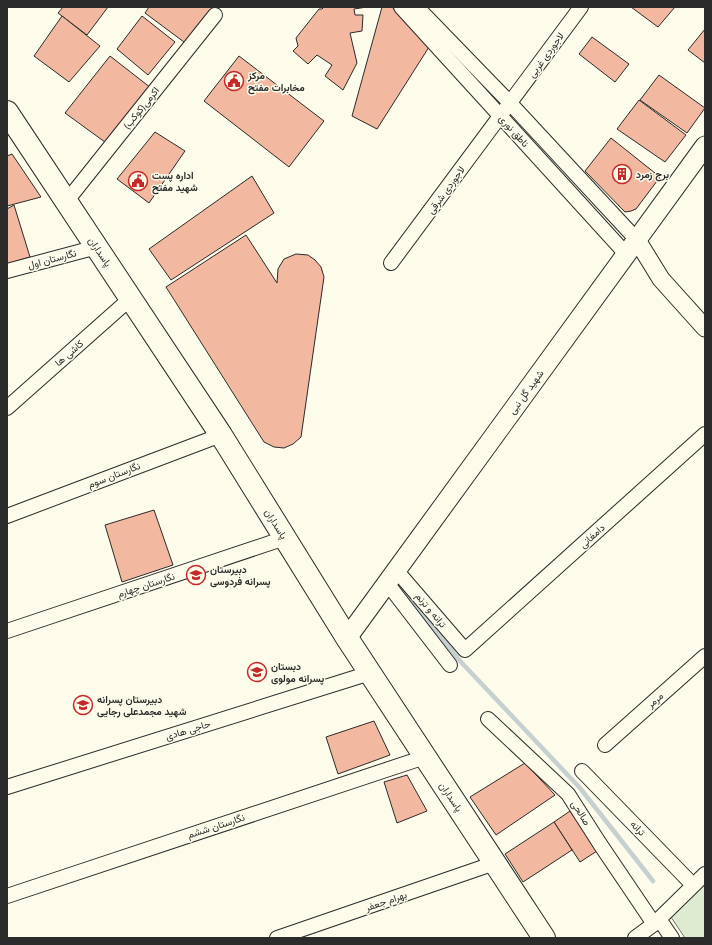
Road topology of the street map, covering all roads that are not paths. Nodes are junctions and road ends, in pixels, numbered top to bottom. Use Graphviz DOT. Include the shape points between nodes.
graph roads {
  1 [pos="401,7"];
  2 [pos="417,7"];
  3 [pos="581,7"];
  4 [pos="215,15"];
  5 [pos="510,103"];
  6 [pos="500,116"];
  7 [pos="11,124"];
  8 [pos="705,146"];
  9 [pos="66,202"];
  10 [pos="97,247"];
  11 [pos="632,247"];
  12 [pos="392,263"];
  13 [pos="7,271"];
  14 [pos="131,298"];
  15 [pos="705,328"];
  16 [pos="7,408"];
  17 [pos="705,434"];
  18 [pos="221,435"];
  19 [pos="7,516"];
  20 [pos="285,538"];
  21 [pos="392,576"];
  22 [pos="7,631"];
  23 [pos="347,638"];
  24 [pos="465,650"];
  25 [pos="705,656"];
  26 [pos="450,665"];
  27 [pos="370,673"];
  28 [pos="488,719"];
  29 [pos="605,745"];
  30 [pos="425,757"];
  31 [pos="582,771"];
  32 [pos="7,787"];
  33 [pos="496,863"];
  34 [pos="705,874"];
  35 [pos="693,885"];
  36 [pos="7,896"];
  37 [pos="657,921"];
  38 [pos="277,938"];
  39 [pos="544,938"];
  40 [pos="635,938"];
  41 [pos="672,938"];
  1 -- 6 [label="street, ناطق نوری"];
  2 -- 5 [label="street, ناطق نوری"];
  3 -- 5 [label="street, لاجوردی غربی"];
  4 -- 9 [label="street, اکرمی(کوکب)"];
  5 -- 6 [label="street, لاجوردی غربی"];
  5 -- 11 [label="street, ناطق نوری"];
  6 -- 11 [label="street, ناطق نوری"];
  6 -- 12 [label="street, لاجوردی شرقی"];
  7 -- 9 [label="main road, پاسداران"];
  8 -- 11 [label="main road, شهید گل نبی"];
  9 -- 10 [label="main road, پاسداران"];
  10 -- 13 [label="street, نگارستان اول"];
  10 -- 14 [label="main road, پاسداران"];
  11 -- 15 [label="street"];
  11 -- 21 [label="main road, شهید گل نبی"];
  14 -- 16 [label="street, کاشی ها"];
  14 -- 18 [label="main road, پاسداران"];
  17 -- 24 [label="street, دامغانی"];
  18 -- 19 [label="street, نگارستان سوم"];
  18 -- 20 [label="main road, پاسداران"];
  20 -- 22 [label="street, نگارستان چهارم"];
  20 -- 23 [label="main road, پاسداران"];
  21 -- 23 [label="main road, شهید گل نبی"];
  21 -- 24 [label="street, ترانه و ترنم"];
  21 -- 26 [label="street"];
  23 -- 27 [label="main road, پاسداران"];
  25 -- 29 [label="street, مرمر"];
  27 -- 30 [label="main road, پاسداران"];
  27 -- 32 [label="street, حاجی هادی"];
  28 -- 37 [label="street, صالحی" via="568,794 604,850"];
  30 -- 33 [label="main road, پاسداران"];
  30 -- 36 [label="street, نگارستان ششم"];
  31 -- 35 [label="street, ترانه"];
  33 -- 38 [label="street, بهرام جعفر"];
  33 -- 39 [label="main road, پاسداران"];
  34 -- 35 [label="street"];
  35 -- 37 [label="street"];
  37 -- 40 [label="street"];
  37 -- 41 [label="street, صالحی"];
}
